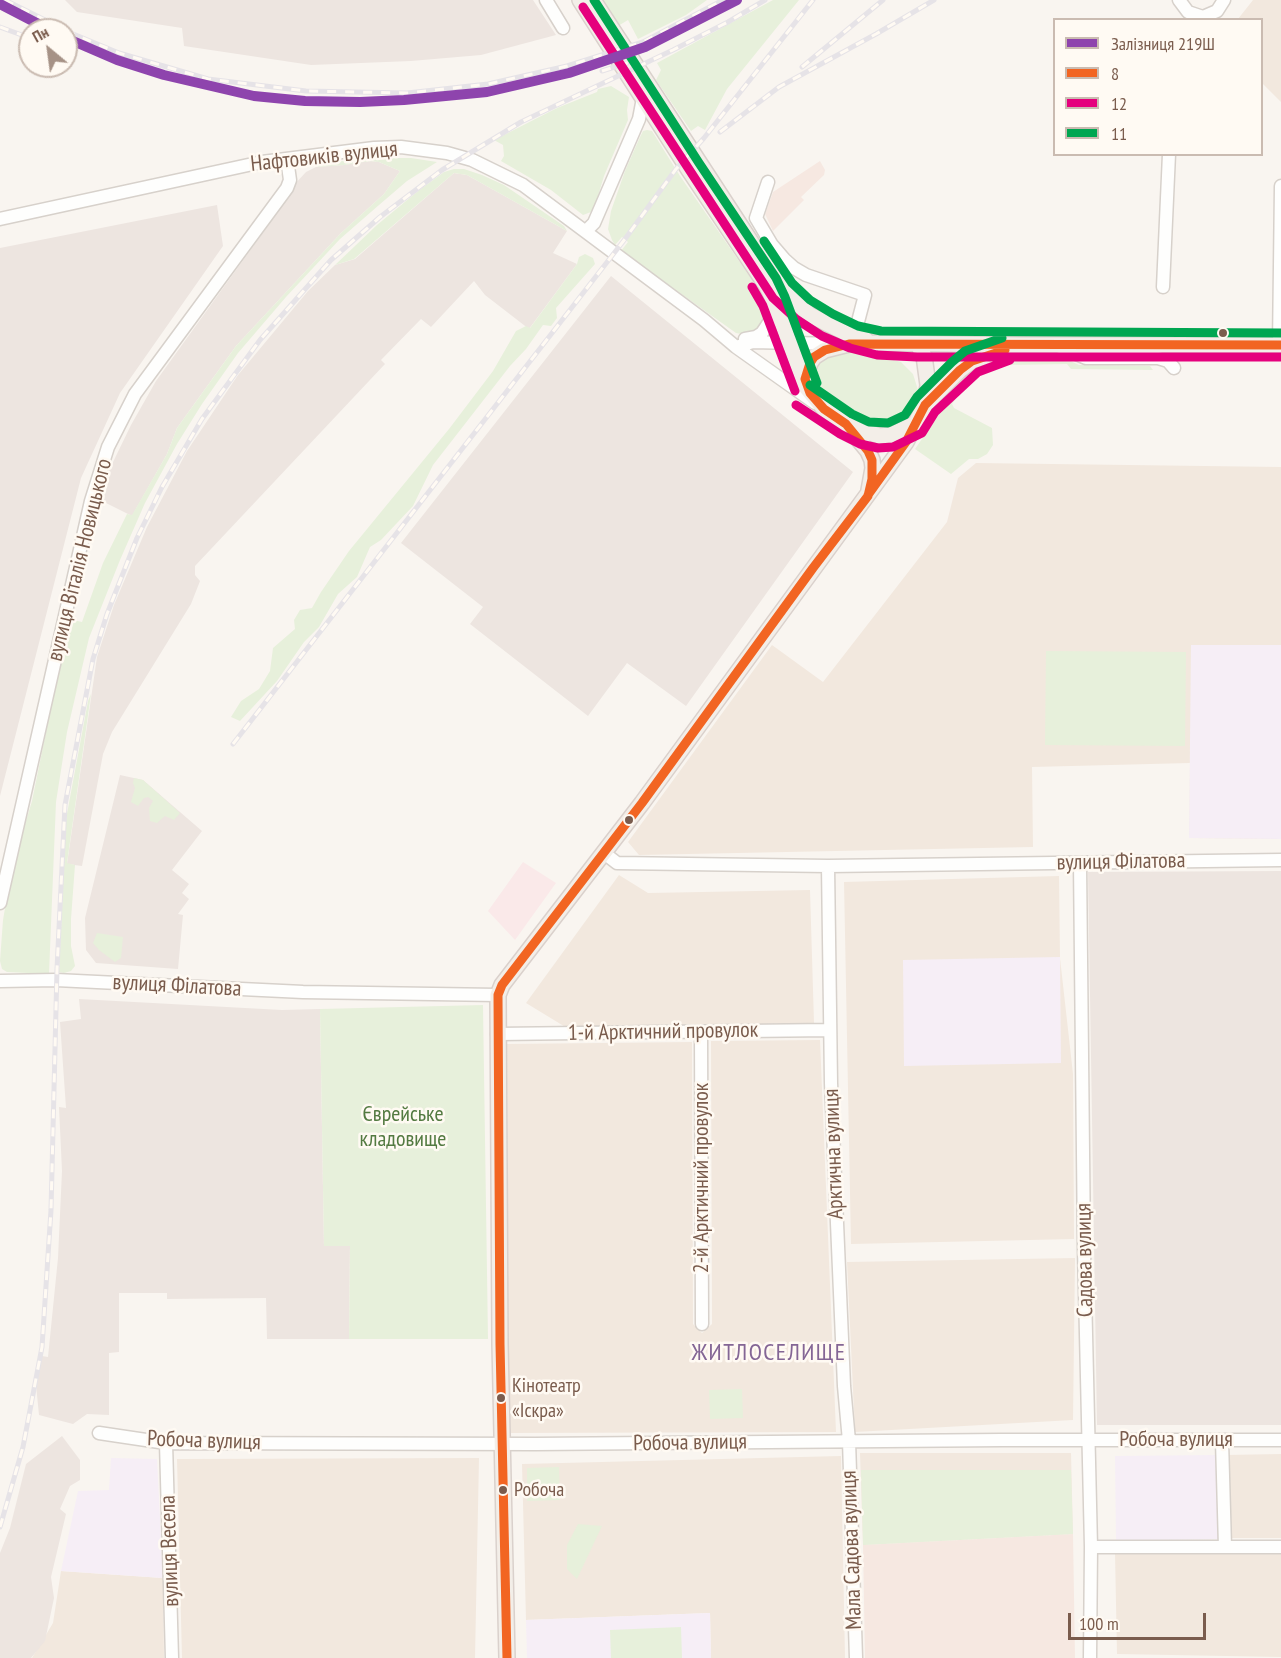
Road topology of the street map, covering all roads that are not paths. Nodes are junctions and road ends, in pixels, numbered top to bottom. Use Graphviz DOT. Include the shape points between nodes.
graph roads {
  1 [pos="546,0"];
  2 [pos="580,0"];
  3 [pos="593,0"];
  4 [pos="1179,0"];
  5 [pos="1224,0"];
  6 [pos="1186,16"];
  7 [pos="563,28"];
  8 [pos="643,98"];
  9 [pos="1169,156"];
  10 [pos="287,159"];
  11 [pos="768,182"];
  12 [pos="1281,186"];
  13 [pos="0,219"];
  14 [pos="586,231"];
  15 [pos="1162,287"];
  16 [pos="774,301"];
  17 [pos="851,340"];
  18 [pos="743,343"];
  19 [pos="789,344"];
  20 [pos="918,345"];
  21 [pos="1021,345"];
  22 [pos="1057,345"];
  23 [pos="1280,345"];
  24 [pos="1174,368"];
  25 [pos="806,387"];
  26 [pos="925,405"];
  27 [pos="824,409"];
  28 [pos="846,424"];
  29 [pos="914,424"];
  30 [pos="868,496"];
  31 [pos="604,853"];
  32 [pos="1281,860"];
  33 [pos="1080,863"];
  34 [pos="828,866"];
  35 [pos="0,903"];
  36 [pos="0,981"];
  37 [pos="498,995"];
  38 [pos="830,1030"];
  39 [pos="701,1032"];
  40 [pos="497,1034"];
  41 [pos="702,1324"];
  42 [pos="99,1433"];
  43 [pos="1089,1439"];
  44 [pos="1281,1440"];
  45 [pos="849,1441"];
  46 [pos="1222,1441"];
  47 [pos="166,1443"];
  48 [pos="502,1444"];
  49 [pos="1091,1547"];
  50 [pos="1225,1547"];
  51 [pos="1281,1547"];
  52 [pos="172,1658"];
  53 [pos="507,1658"];
  54 [pos="856,1658"];
  55 [pos="1090,1658"];
  1 -- 7 [label="street"];
  2 -- 8 [label="main road"];
  3 -- 17 [label="main road" via="783,291 810,315"];
  4 -- 6 [label="street"];
  5 -- 6 [label="street" via="1210,15"];
  8 -- 14 [label="street" via="639,119 594,223"];
  8 -- 16 [label="main road"];
  9 -- 15 [label="street"];
  10 -- 13 [label="street, Нафтовиків вулиця"];
  10 -- 14 [label="street, Нафтовиків вулиця" via="374,148 447,153 472,160 523,185"];
  10 -- 35 [label="street, вулиця Віталія Новицького" via="287,188 135,394 108,447 89,510"];
  11 -- 17 [label="street" via="756,218 784,259 806,275 865,295"];
  12 -- 23 [label="street"];
  14 -- 18 [label="street, Нафтовиків вулиця" via="704,320"];
  16 -- 18 [label="street" via="770,321 762,333"];
  16 -- 19 [label="main road"];
  17 -- 19 [label="street"];
  17 -- 20 [label="main road"];
  17 -- 25 [label="main road" via="814,357 807,371"];
  18 -- 19 [label="street"];
  18 -- 27 [label="street, Нафтовиків вулиця"];
  19 -- 25 [label="main road"];
  20 -- 21 [label="main road"];
  20 -- 26 [label="main road" via="927,371"];
  21 -- 22 [label="main road"];
  21 -- 26 [label="main road" via="972,361"];
  22 -- 23 [label="main road"];
  22 -- 24 [label="street" via="1086,358 1158,358"];
  25 -- 27 [label="main road"];
  26 -- 29 [label="main road"];
  27 -- 28 [label="main road"];
  28 -- 29 [label="main road" via="879,436"];
  28 -- 30 [label="main road" via="872,459"];
  29 -- 30 [label="main road"];
  30 -- 31 [label="main road"];
  31 -- 34 [label="street, вулиця Філатова" via="617,863"];
  31 -- 37 [label="main road"];
  32 -- 33 [label="street, вулиця Філатова"];
  33 -- 34 [label="street, вулиця Філатова"];
  33 -- 43 [label="street, Садова вулиця"];
  34 -- 38 [label="street, Арктична вулиця"];
  36 -- 37 [label="street, вулиця Філатова"];
  37 -- 40 [label="main road"];
  38 -- 39 [label="street, 1-й Арктичний провулок"];
  38 -- 45 [label="street, Арктична вулиця"];
  39 -- 40 [label="street, 1-й Арктичний провулок"];
  39 -- 41 [label="street, 2-й Арктичний провулок"];
  40 -- 48 [label="main road"];
  42 -- 47 [label="street, Робоча вулиця"];
  43 -- 45 [label="street, Робоча вулиця"];
  43 -- 46 [label="street, Робоча вулиця"];
  43 -- 49 [label="street, Садова вулиця"];
  44 -- 46 [label="street, Робоча вулиця"];
  45 -- 48 [label="street, Робоча вулиця"];
  45 -- 54 [label="street, Мала Садова вулиця"];
  46 -- 50 [label="street"];
  47 -- 48 [label="street, Робоча вулиця"];
  47 -- 52 [label="street, вулиця Весела"];
  48 -- 53 [label="main road"];
  49 -- 50 [label="street"];
  49 -- 55 [label="street, Садова вулиця"];
  50 -- 51 [label="street"];
}
